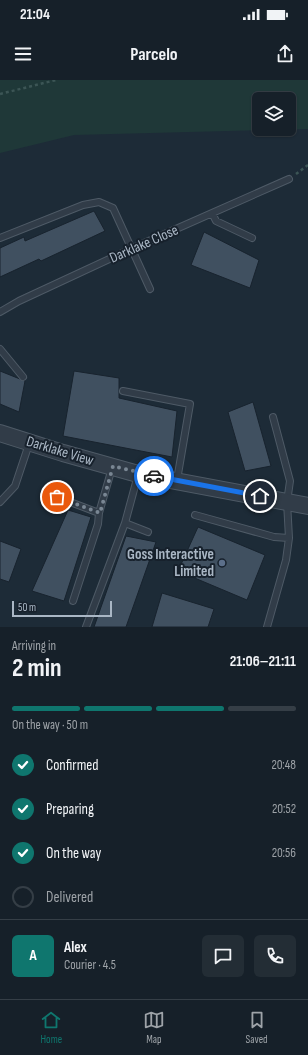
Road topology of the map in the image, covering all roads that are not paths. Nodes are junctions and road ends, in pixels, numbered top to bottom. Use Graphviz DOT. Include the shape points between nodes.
graph roads {
  1 [pos="289,179"];
  2 [pos="212,213"];
  3 [pos="0,238"];
  4 [pos="252,238"];
  5 [pos="133,248"];
  6 [pos="150,289"];
  7 [pos="0,312"];
  8 [pos="0,349"];
  9 [pos="23,377"];
  10 [pos="123,391"];
  11 [pos="273,417"];
  12 [pos="0,433"];
  13 [pos="30,442"];
  14 [pos="113,466"];
  15 [pos="138,474"];
  16 [pos="178,480"];
  17 [pos="57,497"];
  18 [pos="0,502"];
  19 [pos="288,502"];
  20 [pos="308,506"];
  21 [pos="100,513"];
  22 [pos="195,515"];
  23 [pos="125,524"];
  24 [pos="148,532"];
  25 [pos="289,538"];
  26 [pos="73,601"];
  27 [pos="86,627"];
  28 [pos="267,627"];
  1 -- 2 [label="lane, Darklake Close"];
  2 -- 4 [label="lane" via="216,221"];
  2 -- 5 [label="lane, Darklake Close"];
  3 -- 5 [label="lane" via="83,205 99,202 113,208"];
  5 -- 6 [label="lane"];
  5 -- 7 [label="lane, Darklake Close"];
  8 -- 9 [label="lane"];
  10 -- 16 [label="lane" via="190,404"];
  11 -- 19 [label="lane" via="290,481"];
  12 -- 13 [label="street, Darklake View"];
  13 -- 14 [label="street, Darklake View"];
  13 -- 18 [label="lane" via="15,486"];
  14 -- 15 [label="street, Darklake View"];
  14 -- 21 [label="lane"];
  15 -- 16 [label="street, Darklake View"];
  15 -- 23 [label="lane"];
  16 -- 19 [label="street, Darklake View"];
  17 -- 21 [label="lane"];
  19 -- 20 [label="street, Darklake View"];
  19 -- 25 [label="lane"];
  21 -- 26 [label="lane"];
  22 -- 25 [label="lane" via="274,537"];
  23 -- 24 [label="lane"];
  23 -- 27 [label="lane"];
  25 -- 28 [label="lane" via="286,560"];
}
